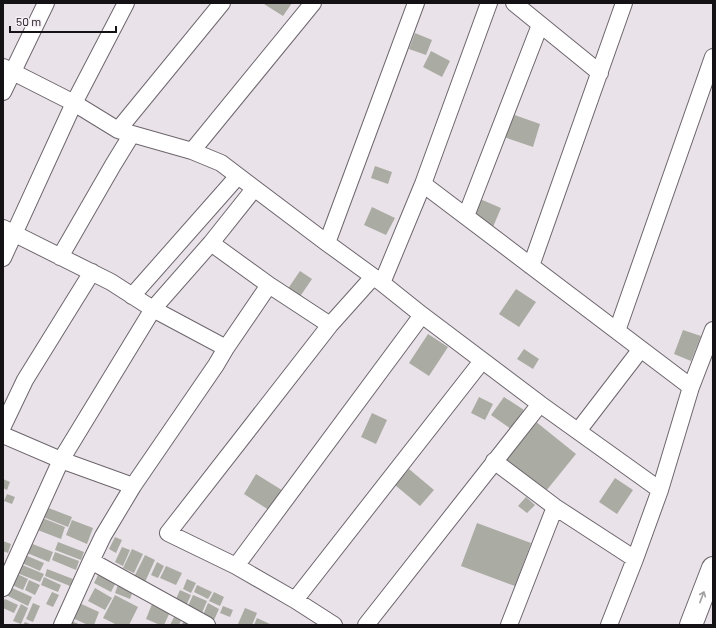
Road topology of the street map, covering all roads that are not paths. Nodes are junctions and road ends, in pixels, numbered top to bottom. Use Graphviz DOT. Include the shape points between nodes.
graph roads {
  1 [pos="46,3"];
  2 [pos="126,3"];
  3 [pos="222,3"];
  4 [pos="313,3"];
  5 [pos="416,3"];
  6 [pos="489,3"];
  7 [pos="514,3"];
  8 [pos="624,3"];
  9 [pos="540,25"];
  10 [pos="713,57"];
  11 [pos="8,69"];
  12 [pos="600,73"];
  13 [pos="3,92"];
  14 [pos="74,103"];
  15 [pos="125,132"];
  16 [pos="192,151"];
  17 [pos="238,176"];
  18 [pos="422,184"];
  19 [pos="254,189"];
  20 [pos="466,216"];
  21 [pos="9,231"];
  22 [pos="211,243"];
  23 [pos="327,243"];
  24 [pos="60,257"];
  25 [pos="3,258"];
  26 [pos="531,266"];
  27 [pos="92,272"];
  28 [pos="378,280"];
  29 [pos="269,285"];
  30 [pos="132,296"];
  31 [pos="153,310"];
  32 [pos="422,315"];
  33 [pos="330,325"];
  34 [pos="713,330"];
  35 [pos="617,331"];
  36 [pos="226,348"];
  37 [pos="641,349"];
  38 [pos="482,360"];
  39 [pos="691,387"];
  40 [pos="540,404"];
  41 [pos="3,426"];
  42 [pos="578,431"];
  43 [pos="3,435"];
  44 [pos="61,460"];
  45 [pos="494,461"];
  46 [pos="133,486"];
  47 [pos="660,490"];
  48 [pos="555,507"];
  49 [pos="635,559"];
  50 [pos="91,561"];
  51 [pos="236,566"];
  52 [pos="713,568"];
  53 [pos="3,588"];
  54 [pos="295,600"];
  55 [pos="62,625"];
  56 [pos="207,625"];
  57 [pos="334,625"];
  58 [pos="366,625"];
  59 [pos="509,625"];
  60 [pos="609,625"];
  61 [pos="692,625"];
  1 -- 11 [label="street"];
  2 -- 14 [label="street"];
  3 -- 15 [label="street"];
  4 -- 16 [label="street"];
  5 -- 23 [label="street"];
  6 -- 18 [label="street"];
  7 -- 9 [label="street"];
  8 -- 12 [label="street"];
  9 -- 12 [label="street"];
  9 -- 20 [label="street"];
  10 -- 35 [label="street"];
  11 -- 13 [label="street"];
  11 -- 14 [label="street"];
  12 -- 26 [label="street"];
  14 -- 15 [label="street"];
  14 -- 21 [label="street"];
  15 -- 16 [label="street"];
  15 -- 24 [label="street" via="113,165"];
  16 -- 17 [label="street" via="221,163"];
  17 -- 19 [label="street"];
  17 -- 30 [label="street"];
  18 -- 20 [label="street"];
  18 -- 28 [label="street"];
  19 -- 22 [label="street"];
  19 -- 23 [label="street"];
  20 -- 26 [label="street"];
  21 -- 24 [label="street"];
  21 -- 25 [label="street"];
  22 -- 29 [label="street"];
  22 -- 31 [label="street"];
  23 -- 28 [label="street"];
  24 -- 27 [label="street"];
  26 -- 35 [label="street"];
  27 -- 30 [label="street"];
  27 -- 41 [label="street" via="26,380"];
  28 -- 32 [label="street"];
  28 -- 33 [label="street"];
  29 -- 33 [label="street"];
  29 -- 36 [label="street"];
  30 -- 31 [label="street"];
  31 -- 36 [label="street"];
  31 -- 44 [label="street"];
  32 -- 38 [label="street"];
  32 -- 51 [label="street"];
  33 -- 51 [label="street" via="168,533"];
  34 -- 39 [label="street"];
  35 -- 37 [label="street"];
  36 -- 46 [label="street"];
  37 -- 39 [label="street"];
  37 -- 42 [label="street"];
  38 -- 40 [label="street"];
  38 -- 54 [label="street"];
  39 -- 47 [label="street"];
  40 -- 42 [label="street"];
  40 -- 45 [label="street"];
  42 -- 47 [label="street"];
  43 -- 44 [label="street"];
  44 -- 46 [label="street"];
  44 -- 53 [label="street"];
  45 -- 48 [label="street"];
  45 -- 58 [label="street"];
  46 -- 50 [label="street"];
  47 -- 49 [label="street"];
  48 -- 49 [label="street"];
  48 -- 59 [label="street"];
  49 -- 60 [label="street"];
  50 -- 55 [label="street"];
  50 -- 56 [label="street"];
  51 -- 54 [label="street"];
  61 -- 52 [label="highway, one-way"];
  54 -- 57 [label="street"];
}
